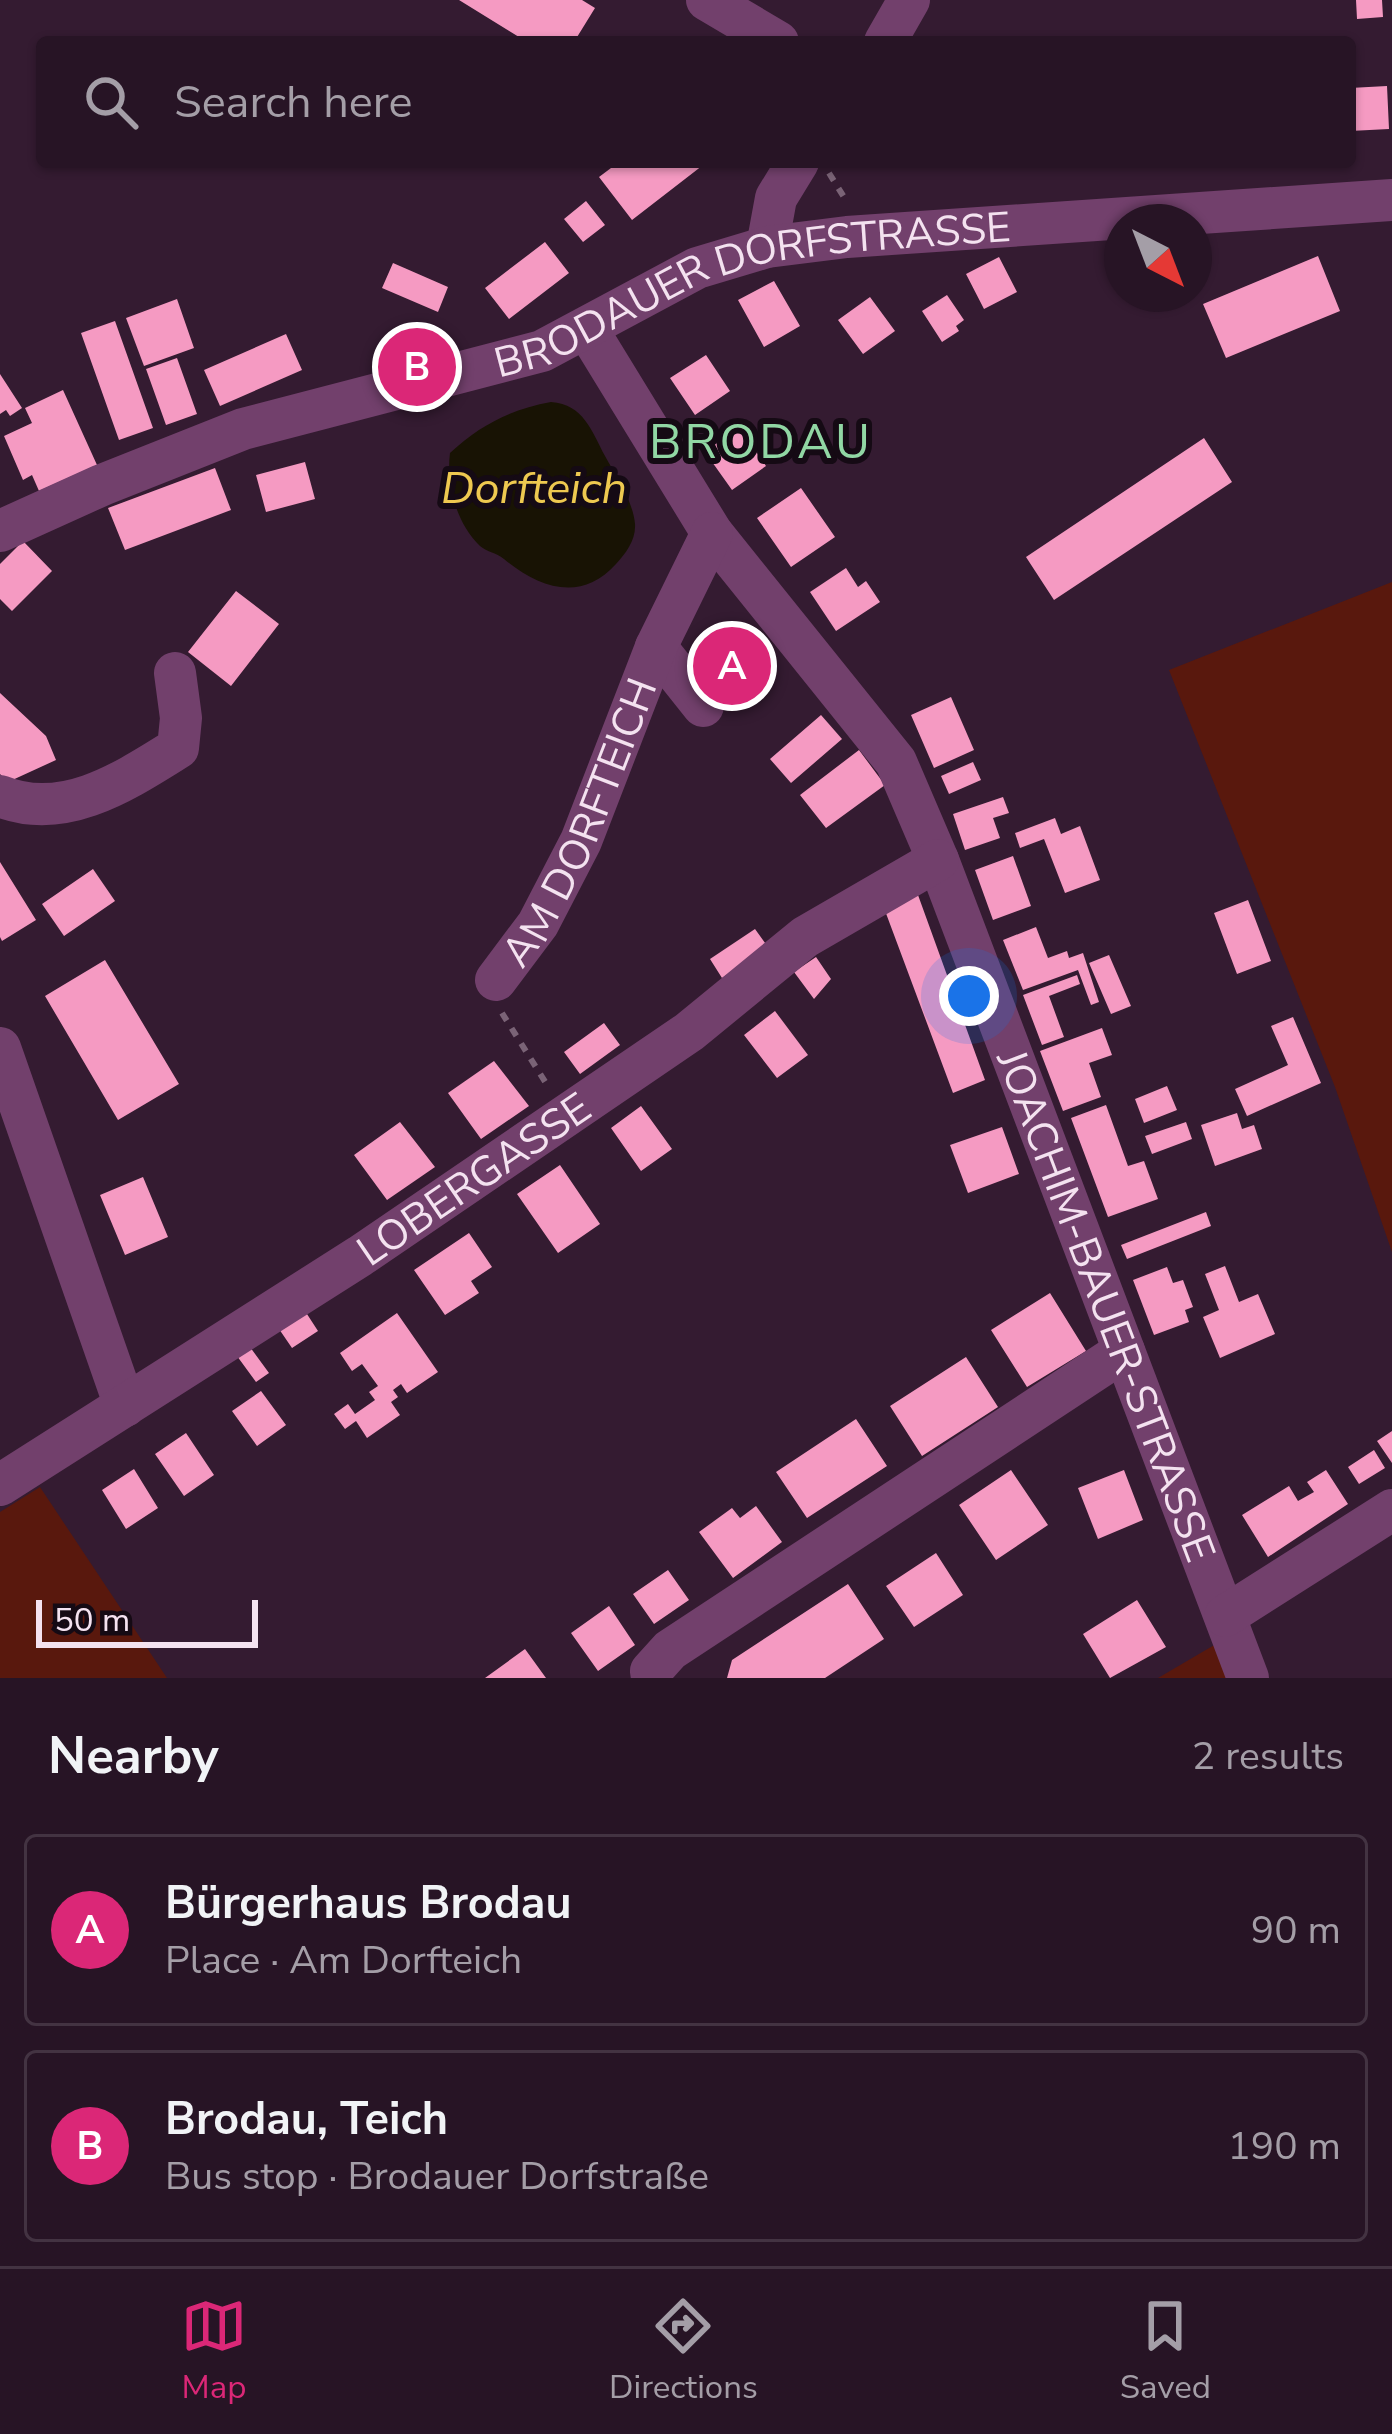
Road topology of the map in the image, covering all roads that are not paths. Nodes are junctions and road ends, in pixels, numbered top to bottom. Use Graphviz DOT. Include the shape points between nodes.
graph roads {
  1 [pos="706,0"];
  2 [pos="909,0"];
  3 [pos="768,36"];
  4 [pos="888,36"];
  5 [pos="794,168"];
  6 [pos="1392,200"];
  7 [pos="767,247"];
  8 [pos="587,329"];
  9 [pos="0,531"];
  10 [pos="712,533"];
  11 [pos="656,647"];
  12 [pos="175,673"];
  13 [pos="703,706"];
  14 [pos="0,796"];
  15 [pos="938,860"];
  16 [pos="496,980"];
  17 [pos="0,1048"];
  18 [pos="1124,1351"];
  19 [pos="125,1406"];
  20 [pos="0,1485"];
  21 [pos="1392,1510"];
  22 [pos="1225,1616"];
  23 [pos="646,1676"];
  24 [pos="1248,1678"];
  1 -- 3 [label="street"];
  2 -- 4 [label="street"];
  5 -- 7 [label="street" via="776,198"];
  6 -- 7 [label="street, BRODAUER DORFSTRASSE"];
  7 -- 8 [label="street, BRODAUER DORFSTRASSE" via="697,268"];
  8 -- 9 [label="street, BRODAUER DORFSTRASSE" via="542,351 243,430"];
  8 -- 10 [label="street, JOACHIM-BAUER-STRASSE"];
  10 -- 11 [label="street, AM DORFTEICH"];
  10 -- 15 [label="street, JOACHIM-BAUER-STRASSE" via="896,762"];
  11 -- 13 [label="street, AM DORFTEICH"];
  11 -- 16 [label="street, AM DORFTEICH" via="580,842 538,924"];
  12 -- 14 [label="street" via="178,748 86,798 48,805"];
  15 -- 18 [label="street, JOACHIM-BAUER-STRASSE"];
  15 -- 19 [label="street, LOBERGASSE" via="805,937 689,1032"];
  17 -- 19 [label="street"];
  18 -- 22 [label="street, JOACHIM-BAUER-STRASSE"];
  18 -- 23 [label="street" via="670,1650"];
  19 -- 20 [label="street, LOBERGASSE"];
  21 -- 22 [label="street"];
  22 -- 24 [label="street, JOACHIM-BAUER-STRASSE"];
}
